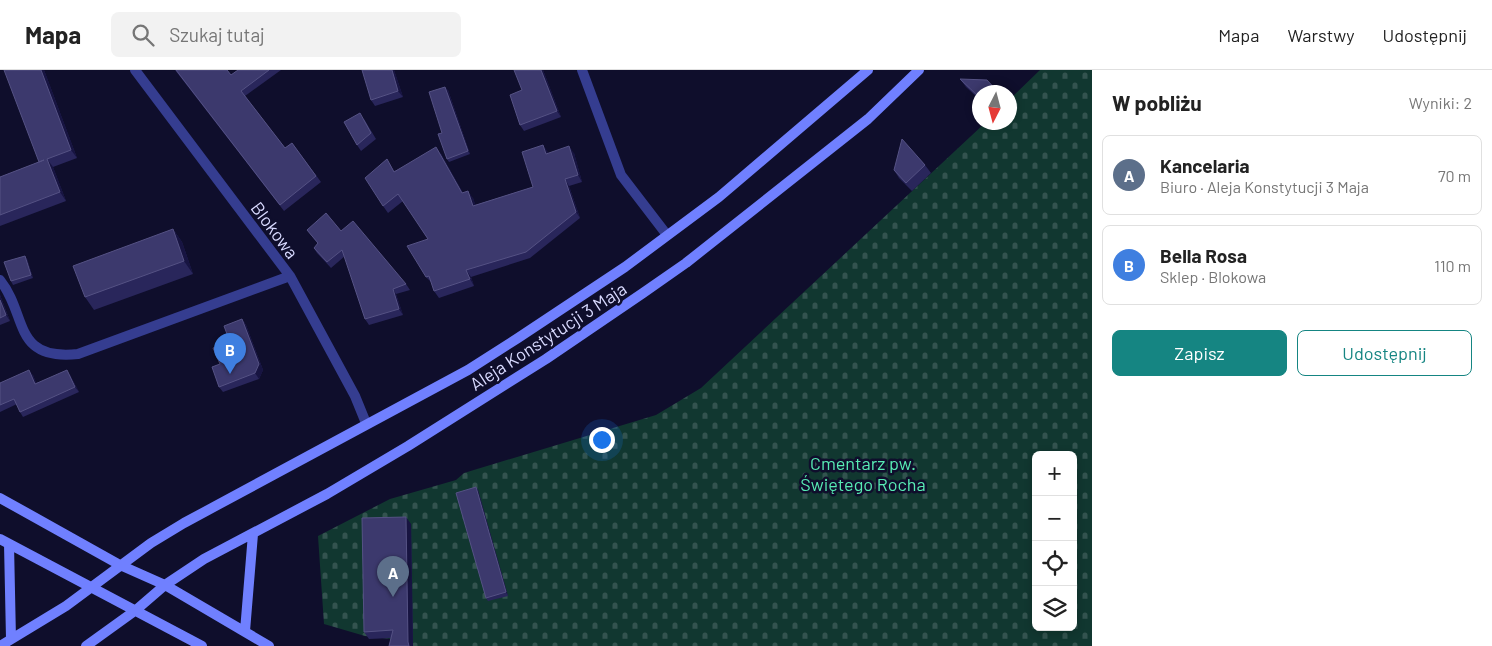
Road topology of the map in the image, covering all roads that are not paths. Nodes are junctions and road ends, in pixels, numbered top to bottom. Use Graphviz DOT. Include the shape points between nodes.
graph roads {
  1 [pos="135,70"];
  2 [pos="582,70"];
  3 [pos="868,70"];
  4 [pos="919,70"];
  5 [pos="667,235"];
  6 [pos="290,276"];
  7 [pos="0,280"];
  8 [pos="366,423"];
  9 [pos="1,502"];
  10 [pos="253,534"];
  11 [pos="4,542"];
  12 [pos="120,565"];
  13 [pos="165,584"];
  14 [pos="89,588"];
  15 [pos="136,610"];
  16 [pos="246,631"];
  17 [pos="11,639"];
  18 [pos="0,646"];
  19 [pos="86,646"];
  20 [pos="202,646"];
  21 [pos="269,646"];
  1 -- 6 [label="street, Blokowa"];
  2 -- 5 [label="street" via="621,175"];
  3 -- 5 [label="main road, Aleja Konstytucji 3 Maja" via="719,197"];
  4 -- 10 [label="main road, Aleja Konstytucji 3 Maja" via="868,119 686,263 643,293 408,446"];
  5 -- 8 [label="main road, Aleja Konstytucji 3 Maja" via="625,267 468,370"];
  6 -- 7 [label="street" via="67,355 53,354 28,340"];
  6 -- 8 [label="street, Blokowa" via="355,396"];
  8 -- 12 [label="main road, Aleja Konstytucji 3 Maja" via="184,523"];
  9 -- 12 [label="main road"];
  10 -- 13 [label="main road, Aleja Konstytucji 3 Maja"];
  10 -- 16 [label="main road"];
  11 -- 14 [label="main road"];
  11 -- 17 [label="main road"];
  12 -- 13 [label="main road"];
  12 -- 14 [label="main road, Aleja Konstytucji 3 Maja"];
  13 -- 15 [label="main road, Aleja Konstytucji 3 Maja"];
  13 -- 16 [label="main road"];
  14 -- 15 [label="main road"];
  14 -- 17 [label="main road, Aleja Konstytucji 3 Maja"];
  15 -- 19 [label="main road, Aleja Konstytucji 3 Maja"];
  15 -- 20 [label="main road"];
  16 -- 21 [label="main road"];
  17 -- 18 [label="main road, Aleja Konstytucji 3 Maja"];
}
